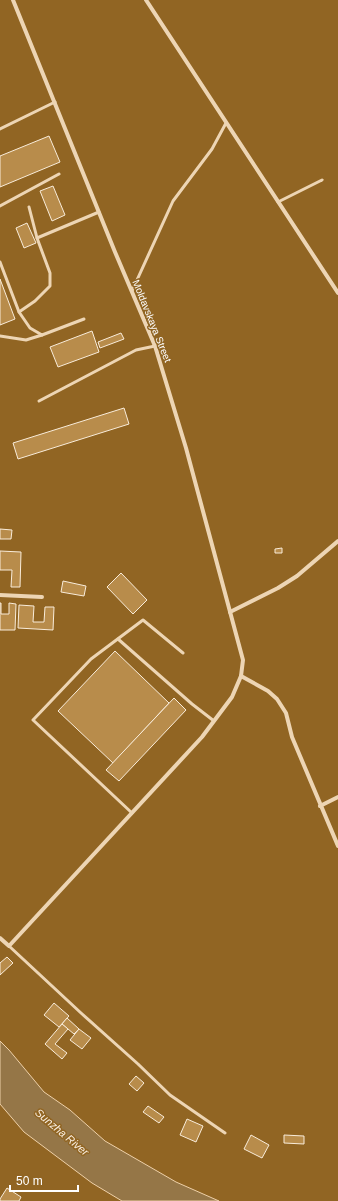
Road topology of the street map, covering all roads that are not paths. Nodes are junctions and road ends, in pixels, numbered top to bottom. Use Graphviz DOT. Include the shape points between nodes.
graph roads {
  1 [pos="13,0"];
  2 [pos="146,0"];
  3 [pos="54,102"];
  4 [pos="226,122"];
  5 [pos="0,129"];
  6 [pos="59,174"];
  7 [pos="322,180"];
  8 [pos="278,202"];
  9 [pos="0,206"];
  10 [pos="29,206"];
  11 [pos="99,212"];
  12 [pos="37,238"];
  13 [pos="0,262"];
  14 [pos="132,292"];
  15 [pos="338,293"];
  16 [pos="19,312"];
  17 [pos="84,319"];
  18 [pos="42,335"];
  19 [pos="0,336"];
  20 [pos="154,346"];
  21 [pos="39,401"];
  22 [pos="338,541"];
  23 [pos="0,595"];
  24 [pos="42,597"];
  25 [pos="230,612"];
  26 [pos="118,639"];
  27 [pos="183,653"];
  28 [pos="241,676"];
  29 [pos="214,721"];
  30 [pos="338,798"];
  31 [pos="320,806"];
  32 [pos="132,813"];
  33 [pos="338,846"];
  34 [pos="0,938"];
  35 [pos="9,946"];
  36 [pos="225,1133"];
  1 -- 3 [label="street, Moldavskaya Street"];
  2 -- 4 [label="street"];
  3 -- 5 [label="lane"];
  3 -- 11 [label="street, Moldavskaya Street"];
  4 -- 8 [label="street"];
  4 -- 14 [label="lane" via="212,149 173,201"];
  6 -- 9 [label="lane"];
  7 -- 8 [label="lane"];
  8 -- 15 [label="street"];
  10 -- 12 [label="lane"];
  11 -- 12 [label="lane"];
  11 -- 14 [label="street, Moldavskaya Street"];
  12 -- 16 [label="lane" via="50,273 50,286"];
  13 -- 16 [label="lane"];
  14 -- 20 [label="street, Moldavskaya Street"];
  16 -- 18 [label="lane" via="30,328"];
  17 -- 18 [label="lane"];
  18 -- 19 [label="lane" via="26,340"];
  20 -- 21 [label="lane" via="136,350"];
  20 -- 25 [label="street, Moldavskaya Street" via="186,448"];
  22 -- 25 [label="street" via="297,576"];
  23 -- 24 [label="street"];
  25 -- 28 [label="street, Moldavskaya Street" via="243,660"];
  26 -- 27 [label="lane" via="143,620"];
  26 -- 29 [label="lane"];
  26 -- 32 [label="lane" via="91,659 33,720"];
  28 -- 29 [label="street" via="232,697"];
  28 -- 31 [label="street" via="268,691 286,713 292,737"];
  29 -- 32 [label="street"];
  30 -- 31 [label="street"];
  31 -- 33 [label="street"];
  32 -- 35 [label="street"];
  34 -- 35 [label="street"];
  35 -- 36 [label="lane" via="170,1095"];
}
